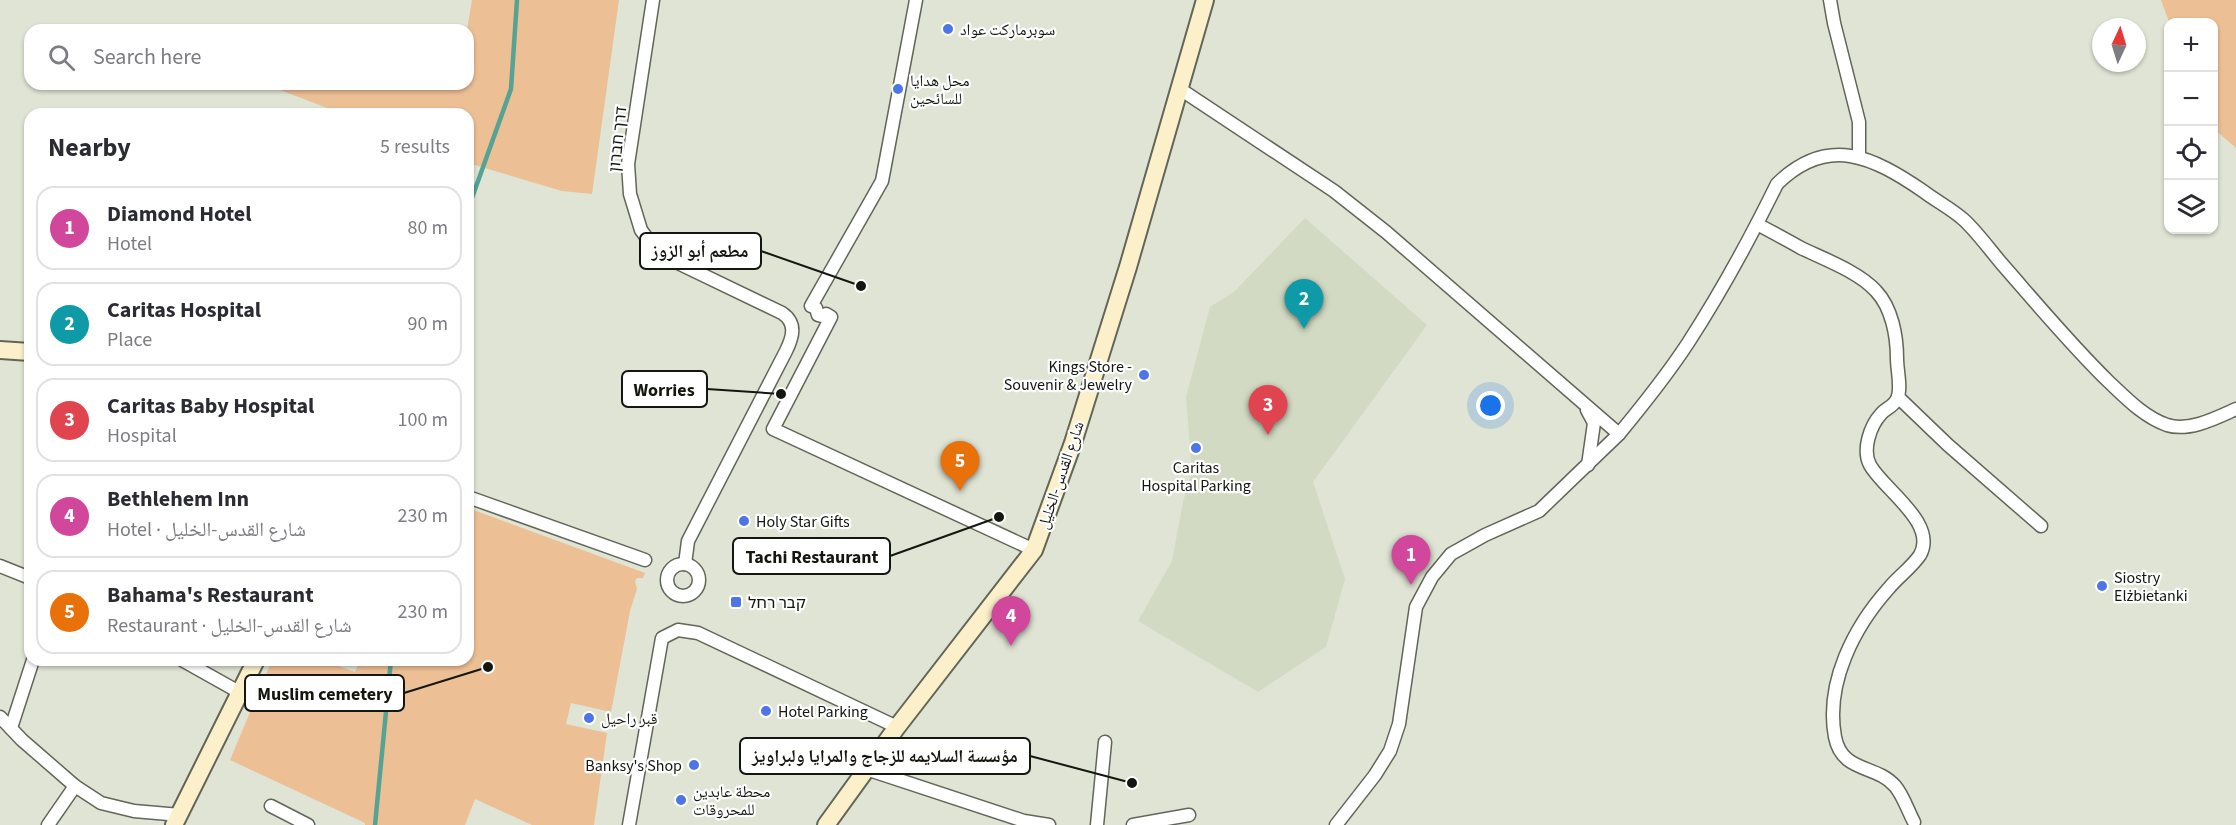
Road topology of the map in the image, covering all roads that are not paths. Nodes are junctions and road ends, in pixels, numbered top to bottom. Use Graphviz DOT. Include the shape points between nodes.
graph roads {
  1 [pos="653,0"];
  2 [pos="912,0"];
  3 [pos="1205,0"];
  4 [pos="1830,0"];
  5 [pos="1180,89"];
  6 [pos="1859,157"];
  7 [pos="1758,224"];
  8 [pos="24,353"];
  9 [pos="3,355"];
  10 [pos="1898,397"];
  11 [pos="1586,406"];
  12 [pos="2236,409"];
  13 [pos="1619,434"];
  14 [pos="1588,466"];
  15 [pos="474,499"];
  16 [pos="2041,526"];
  17 [pos="1034,550"];
  18 [pos="645,560"];
  19 [pos="685,564"];
  20 [pos="0,566"];
  21 [pos="24,576"];
  22 [pos="30,666"];
  23 [pos="193,666"];
  24 [pos="253,666"];
  25 [pos="239,692"];
  26 [pos="4,723"];
  27 [pos="897,727"];
  28 [pos="1106,742"];
  29 [pos="866,769"];
  30 [pos="75,786"];
  31 [pos="271,806"];
  32 [pos="1189,815"];
  33 [pos="177,820"];
  34 [pos="1914,822"];
  35 [pos="48,825"];
  36 [pos="308,825"];
  37 [pos="629,825"];
  38 [pos="826,825"];
  39 [pos="1049,825"];
  40 [pos="1097,825"];
  41 [pos="1133,825"];
  42 [pos="1336,825"];
  1 -- 19 [label="street, דרך חברון" via="628,164 630,194 641,230 649,242 676,262 782,313 793,329 786,351 688,541"];
  2 -- 17 [label="street" via="882,181 812,306 818,315 831,316 772,429"];
  3 -- 5 [label="main road, شارع القدس-الخليل"];
  4 -- 6 [label="street" via="1858,122"];
  5 -- 11 [label="street" via="1334,191"];
  5 -- 17 [label="main road, شارع القدس-الخليل" via="1073,443"];
  6 -- 7 [label="street" via="1837,154 1791,170 1777,184"];
  6 -- 12 [label="street" via="1907,181 1963,219 2085,358 2149,416 2184,427"];
  7 -- 10 [label="street" via="1845,269 1876,291 1889,311 1897,342"];
  7 -- 13 [label="street" via="1687,345"];
  8 -- 9 [label="main road"];
  10 -- 16 [label="street"];
  10 -- 34 [label="street" via="1873,425 1868,439 1869,464 1913,513 1924,541 1920,555 1887,590 1847,651 1833,703 1835,738 1845,758 1863,770 1885,777 1896,787"];
  11 -- 13 [label="street"];
  11 -- 14 [label="street" via="1594,423"];
  13 -- 14 [label="street"];
  14 -- 42 [label="street" via="1539,511 1451,554 1432,577 1416,607 1399,724 1390,750"];
  15 -- 18 [label="street"];
  17 -- 27 [label="main road, شارع القدس-الخليل"];
  20 -- 21 [label="street"];
  22 -- 26 [label="street"];
  23 -- 25 [label="street"];
  24 -- 25 [label="main road"];
  25 -- 33 [label="main road"];
  26 -- 30 [label="street"];
  27 -- 29 [label="main road, شارع القدس-الخليل"];
  27 -- 37 [label="street" via="698,633 678,630 662,638"];
  28 -- 40 [label="street"];
  29 -- 38 [label="main road, شارع القدس-الخليل"];
  29 -- 39 [label="street" via="1024,821"];
  30 -- 33 [label="street" via="101,803"];
  30 -- 35 [label="street"];
  31 -- 36 [label="street"];
  32 -- 41 [label="street"];
}
